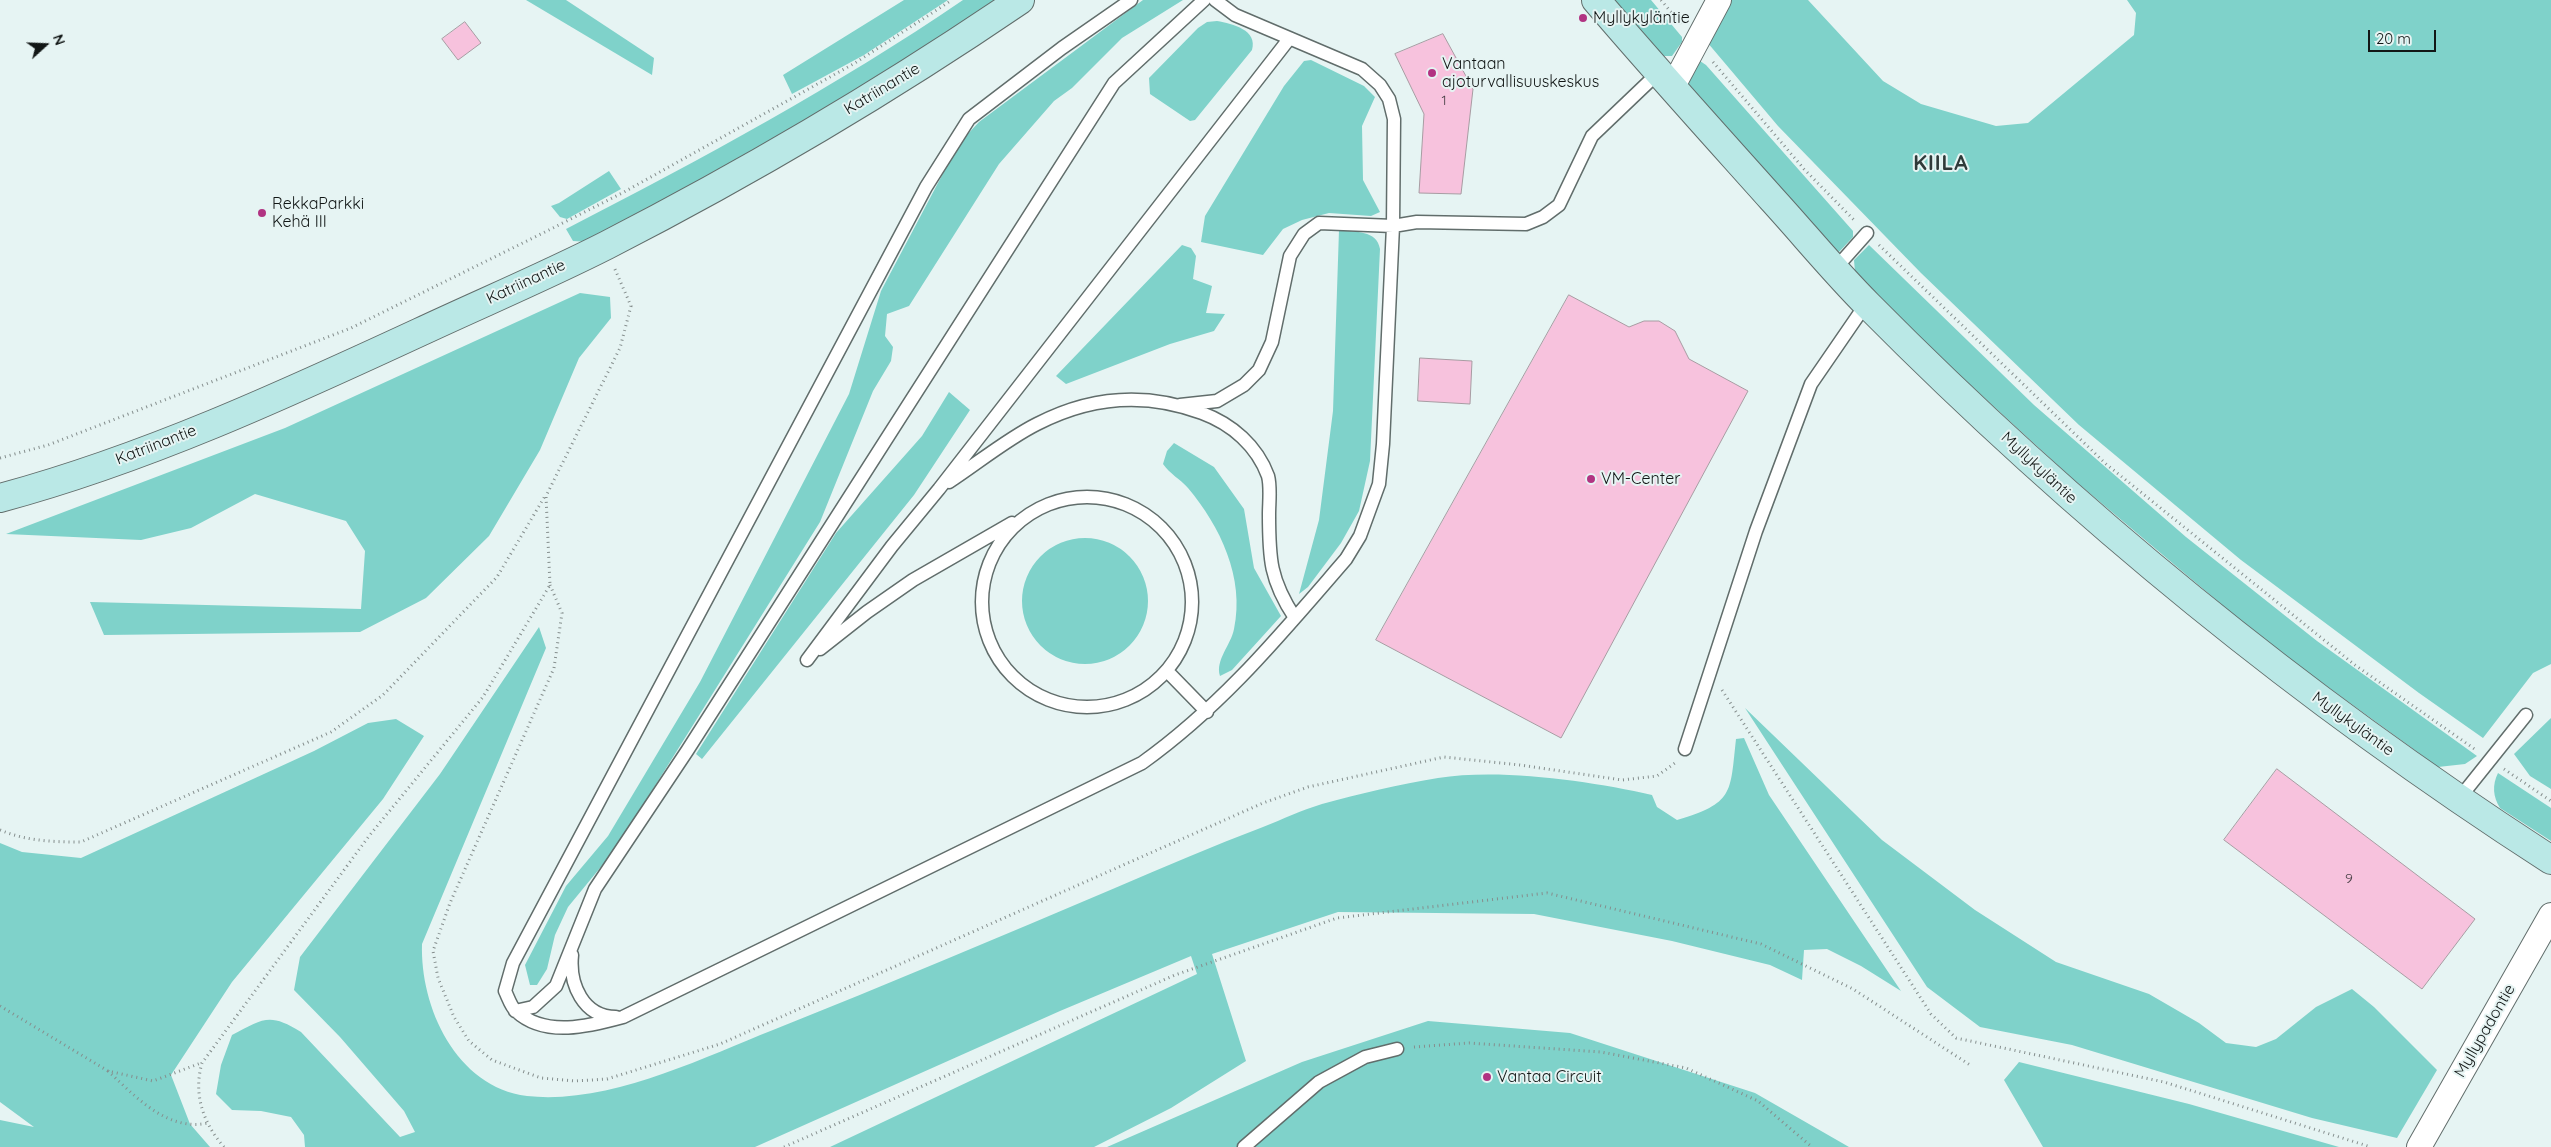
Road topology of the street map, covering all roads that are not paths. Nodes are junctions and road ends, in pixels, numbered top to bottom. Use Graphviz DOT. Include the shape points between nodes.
graph roads {
  1 [pos="1020,0"];
  2 [pos="1132,0"];
  3 [pos="1204,0"];
  4 [pos="1215,0"];
  5 [pos="1596,0"];
  6 [pos="1719,0"];
  7 [pos="1289,39"];
  8 [pos="1665,80"];
  9 [pos="1393,226"];
  10 [pos="1867,233"];
  11 [pos="1835,269"];
  12 [pos="1866,304"];
  13 [pos="1180,405"];
  14 [pos="939,489"];
  15 [pos="0,498"];
  16 [pos="1029,513"];
  17 [pos="1295,618"];
  18 [pos="1167,671"];
  19 [pos="1208,712"];
  20 [pos="2526,715"];
  21 [pos="1685,749"];
  22 [pos="2458,800"];
  23 [pos="2551,860"];
  24 [pos="2551,915"];
  25 [pos="574,943"];
  26 [pos="515,1010"];
  27 [pos="623,1018"];
  28 [pos="1397,1048"];
  29 [pos="1244,1147"];
  30 [pos="2419,1147"];
  1 -- 15 [label="main road, Katriinantie" via="888,86 702,196 603,247 246,409 138,453"];
  2 -- 26 [label="lane" via="1062,48 969,119 926,187 513,963 505,991"];
  3 -- 25 [label="lane" via="1114,83 687,751 595,889"];
  4 -- 7 [label="lane" via="1235,15"];
  5 -- 8 [label="main road, Myllykyläntie"];
  6 -- 8 [label="street" via="1696,43"];
  7 -- 9 [label="lane" via="1362,69 1380,85 1389,99 1394,120"];
  7 -- 14 [label="lane"];
  8 -- 9 [label="lane" via="1592,136 1559,205 1543,217 1526,224 1417,222"];
  8 -- 11 [label="main road, Myllykyläntie"];
  9 -- 13 [label="lane" via="1320,223 1304,234 1290,256 1272,342 1259,370 1244,385 1217,401"];
  9 -- 17 [label="lane" via="1383,444 1378,484 1360,536 1346,559"];
  10 -- 11 [label="lane"];
  11 -- 12 [label="main road, Myllykyläntie"];
  12 -- 21 [label="lane" via="1811,384 1756,531"];
  12 -- 22 [label="main road, Myllykyläntie" via="2073,501 2288,677"];
  13 -- 14 [label="lane" via="1122,398 1082,406 1037,424"];
  13 -- 17 [label="lane" via="1213,417 1241,434 1261,460 1268,479 1269,551 1274,580"];
  14 -- 16 [label="lane" via="807,660 867,612 914,580"];
  16 -- 18 [label="lane" via="1052,502 1076,496 1102,497 1126,503 1148,515 1167,532 1181,553 1190,577 1193,602 1190,627 1182,650"];
  16 -- 18 [label="lane" via="1008,532 992,555 984,581 981,609 987,636 999,661 1018,682 1041,697 1067,706 1095,708 1122,702 1147,690"];
  17 -- 19 [label="lane"];
  18 -- 19 [label="lane"];
  19 -- 27 [label="lane" via="1142,763"];
  20 -- 22 [label="lane"];
  22 -- 23 [label="main road, Myllykyläntie"];
  24 -- 30 [label="street, Myllypadontie"];
  25 -- 26 [label="lane" via="556,986 534,1008"];
  25 -- 27 [label="lane" via="571,971 581,1000 604,1017"];
  26 -- 27 [label="lane" via="533,1022 558,1028 588,1027"];
  28 -- 29 [label="lane" via="1365,1057 1319,1082"];
}
